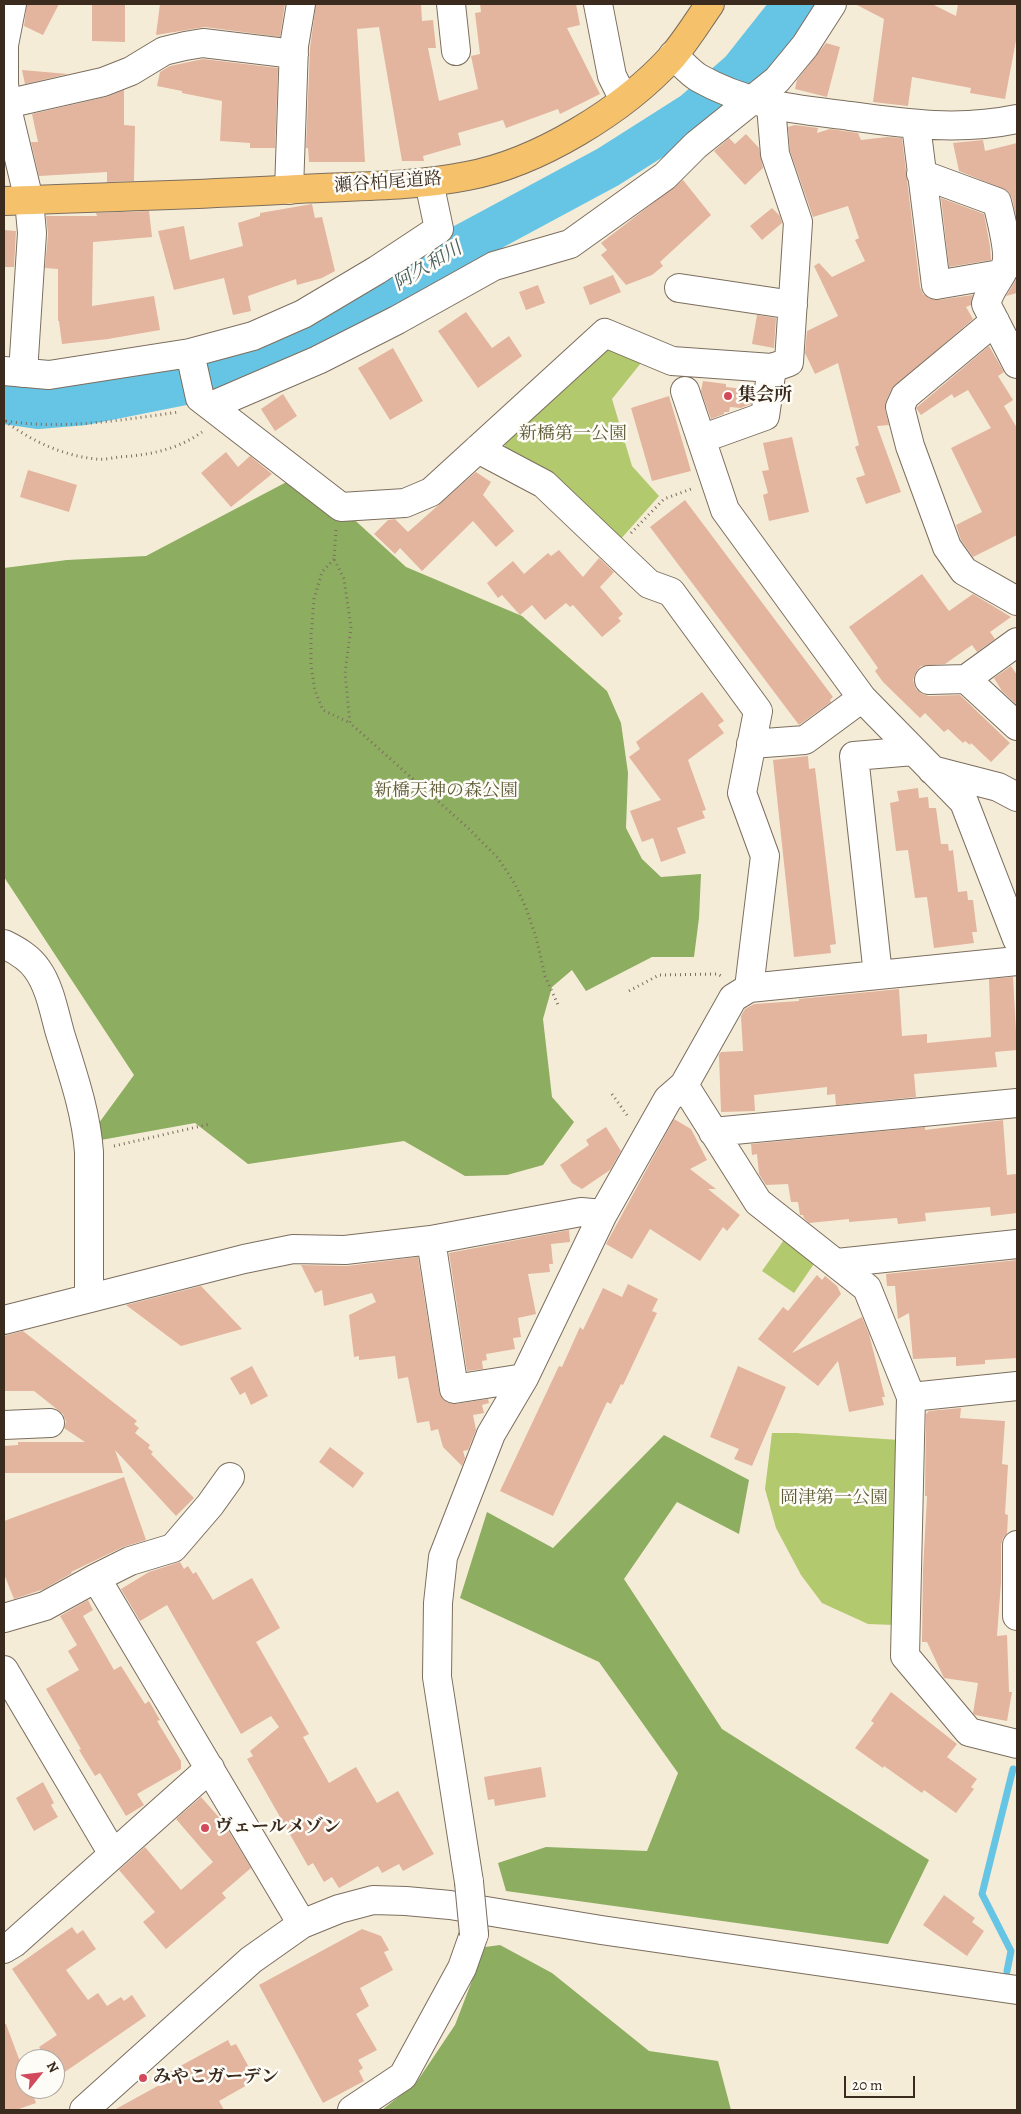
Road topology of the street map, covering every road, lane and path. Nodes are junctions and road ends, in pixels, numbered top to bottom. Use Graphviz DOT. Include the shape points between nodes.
graph roads {
  1 [pos="12,4"];
  2 [pos="301,4"];
  3 [pos="451,4"];
  4 [pos="598,4"];
  5 [pos="710,4"];
  6 [pos="832,4"];
  7 [pos="456,52"];
  8 [pos="294,54"];
  9 [pos="673,55"];
  10 [pos="624,100"];
  11 [pos="755,101"];
  12 [pos="6,110"];
  13 [pos="1017,119"];
  14 [pos="916,125"];
  15 [pos="921,174"];
  16 [pos="428,182"];
  17 [pos="289,190"];
  18 [pos="16,201"];
  19 [pos="1000,274"];
  20 [pos="679,288"];
  21 [pos="793,305"];
  22 [pos="995,321"];
  23 [pos="191,357"];
  24 [pos="1017,364"];
  25 [pos="772,368"];
  26 [pos="13,372"];
  27 [pos="686,391"];
  28 [pos="207,410"];
  29 [pos="5,421"];
  30 [pos="701,439"];
  31 [pos="478,449"];
  32 [pos="715,480"];
  33 [pos="335,530"];
  34 [pos="614,552"];
  35 [pos="334,559"];
  36 [pos="1017,601"];
  37 [pos="1017,642"];
  38 [pos="966,679"];
  39 [pos="929,680"];
  40 [pos="862,698"];
  41 [pos="350,723"];
  42 [pos="1017,726"];
  43 [pos="751,744"];
  44 [pos="923,761"];
  45 [pos="1017,797"];
  46 [pos="1016,931"];
  47 [pos="4,944"];
  48 [pos="1017,961"];
  49 [pos="878,975"];
  50 [pos="749,988"];
  51 [pos="629,991"];
  52 [pos="559,1007"];
  53 [pos="684,1085"];
  54 [pos="1017,1103"];
  55 [pos="210,1124"];
  56 [pos="713,1132"];
  57 [pos="90,1152"];
  58 [pos="604,1214"];
  59 [pos="431,1240"];
  60 [pos="1017,1244"];
  61 [pos="837,1263"];
  62 [pos="89,1298"];
  63 [pos="4,1320"];
  64 [pos="524,1378"];
  65 [pos="1017,1386"];
  66 [pos="910,1397"];
  67 [pos="50,1423"];
  68 [pos="4,1425"];
  69 [pos="230,1477"];
  70 [pos="1017,1545"];
  71 [pos="96,1578"];
  72 [pos="1017,1616"];
  73 [pos="4,1618"];
  74 [pos="4,1670"];
  75 [pos="1017,1744"];
  76 [pos="210,1768"];
  77 [pos="113,1854"];
  78 [pos="302,1924"];
  79 [pos="7,1939"];
  80 [pos="1017,1990"];
  81 [pos="84,2110"];
  82 [pos="352,2110"];
  1 -- 12 [label="street" via="4,45"];
  2 -- 8 [label="street"];
  3 -- 7 [label="street"];
  4 -- 10 [label="street" via="612,76"];
  5 -- 9 [label="main road, 瀬谷柏尾道路"];
  6 -- 11 [label="street" via="805,46"];
  8 -- 12 [label="street" via="203,43 186,46 164,51 131,71 104,82"];
  8 -- 17 [label="street"];
  9 -- 10 [label="main road, 瀬谷柏尾道路" via="654,76"];
  9 -- 11 [label="street" via="698,77"];
  10 -- 16 [label="main road, 瀬谷柏尾道路" via="550,148 516,163 469,176"];
  11 -- 14 [label="street"];
  11 -- 21 [label="street" via="798,222"];
  11 -- 28 [label="street" via="696,145 665,176 570,244 494,266 318,360"];
  12 -- 18 [label="street"];
  13 -- 14 [label="street" via="978,126"];
  14 -- 15 [label="street"];
  15 -- 19 [label="street" via="997,202 1004,230 1007,265"];
  15 -- 19 [label="street" via="936,285"];
  16 -- 17 [label="main road, 瀬谷柏尾道路"];
  16 -- 23 [label="street" via="439,229 303,314 254,336"];
  17 -- 18 [label="main road, 瀬谷柏尾道路"];
  18 -- 26 [label="street" via="32,233"];
  19 -- 22 [label="street" via="989,291 986,304"];
  20 -- 21 [label="street"];
  21 -- 25 [label="street" via="789,362"];
  22 -- 24 [label="street"];
  22 -- 36 [label="street" via="905,396 900,407 910,446 947,547 964,571"];
  23 -- 26 [label="street" via="49,375"];
  23 -- 28 [label="street"];
  25 -- 30 [label="street" via="765,416"];
  25 -- 31 [label="street" via="672,361 605,333"];
  27 -- 30 [label="street"];
  28 -- 29 [label="path" via="106,422 28,424"];
  28 -- 29 [label="path" via="189,441 150,455 97,459 57,450"];
  28 -- 31 [label="street" via="341,507 405,503 431,492"];
  30 -- 32 [label="street"];
  31 -- 34 [label="street" via="544,484"];
  32 -- 34 [label="path" via="664,499"];
  32 -- 40 [label="street" via="725,510"];
  33 -- 35 [label="path"];
  34 -- 43 [label="street" via="649,584 671,592 758,711"];
  35 -- 41 [label="path" via="344,579 352,627 345,673"];
  35 -- 41 [label="path" via="322,572 314,599 311,665 322,710"];
  37 -- 38 [label="street"];
  38 -- 39 [label="street"];
  38 -- 42 [label="street"];
  40 -- 43 [label="street" via="806,740"];
  40 -- 44 [label="street"];
  41 -- 52 [label="path" via="498,858 526,908 545,976"];
  43 -- 50 [label="street" via="742,793 765,856"];
  44 -- 45 [label="street" via="998,787"];
  44 -- 46 [label="street" via="964,802"];
  44 -- 49 [label="street" via="854,756"];
  47 -- 57 [label="street" via="20,951 37,968 48,990 77,1087"];
  48 -- 49 [label="street"];
  49 -- 50 [label="street"];
  50 -- 51 [label="path" via="718,974 659,975"];
  50 -- 53 [label="street" via="733,998"];
  53 -- 56 [label="street"];
  53 -- 58 [label="street" via="668,1099"];
  54 -- 56 [label="street"];
  55 -- 57 [label="path"];
  56 -- 61 [label="street" via="758,1202"];
  57 -- 62 [label="street"];
  58 -- 59 [label="street" via="581,1212"];
  58 -- 64 [label="street"];
  59 -- 62 [label="street" via="346,1250 293,1249"];
  59 -- 64 [label="street" via="454,1389"];
  60 -- 61 [label="street"];
  61 -- 66 [label="street" via="867,1288"];
  62 -- 63 [label="street"];
  64 -- 82 [label="street, bridge" via="491,1434 443,1557 438,1603 437,1677 474,1934 462,1968 403,2076"];
  65 -- 66 [label="street"];
  66 -- 75 [label="street" via="905,1656 969,1732"];
  67 -- 68 [label="street"];
  69 -- 71 [label="street" via="173,1548 130,1561"];
  70 -- 72 [label="street"];
  71 -- 73 [label="street" via="45,1606"];
  71 -- 76 [label="street"];
  74 -- 77 [label="street"];
  76 -- 77 [label="street"];
  76 -- 78 [label="street"];
  77 -- 79 [label="street"];
  78 -- 80 [label="street" via="339,1908 373,1900 450,1905"];
  78 -- 81 [label="street" via="251,1960"];
}
